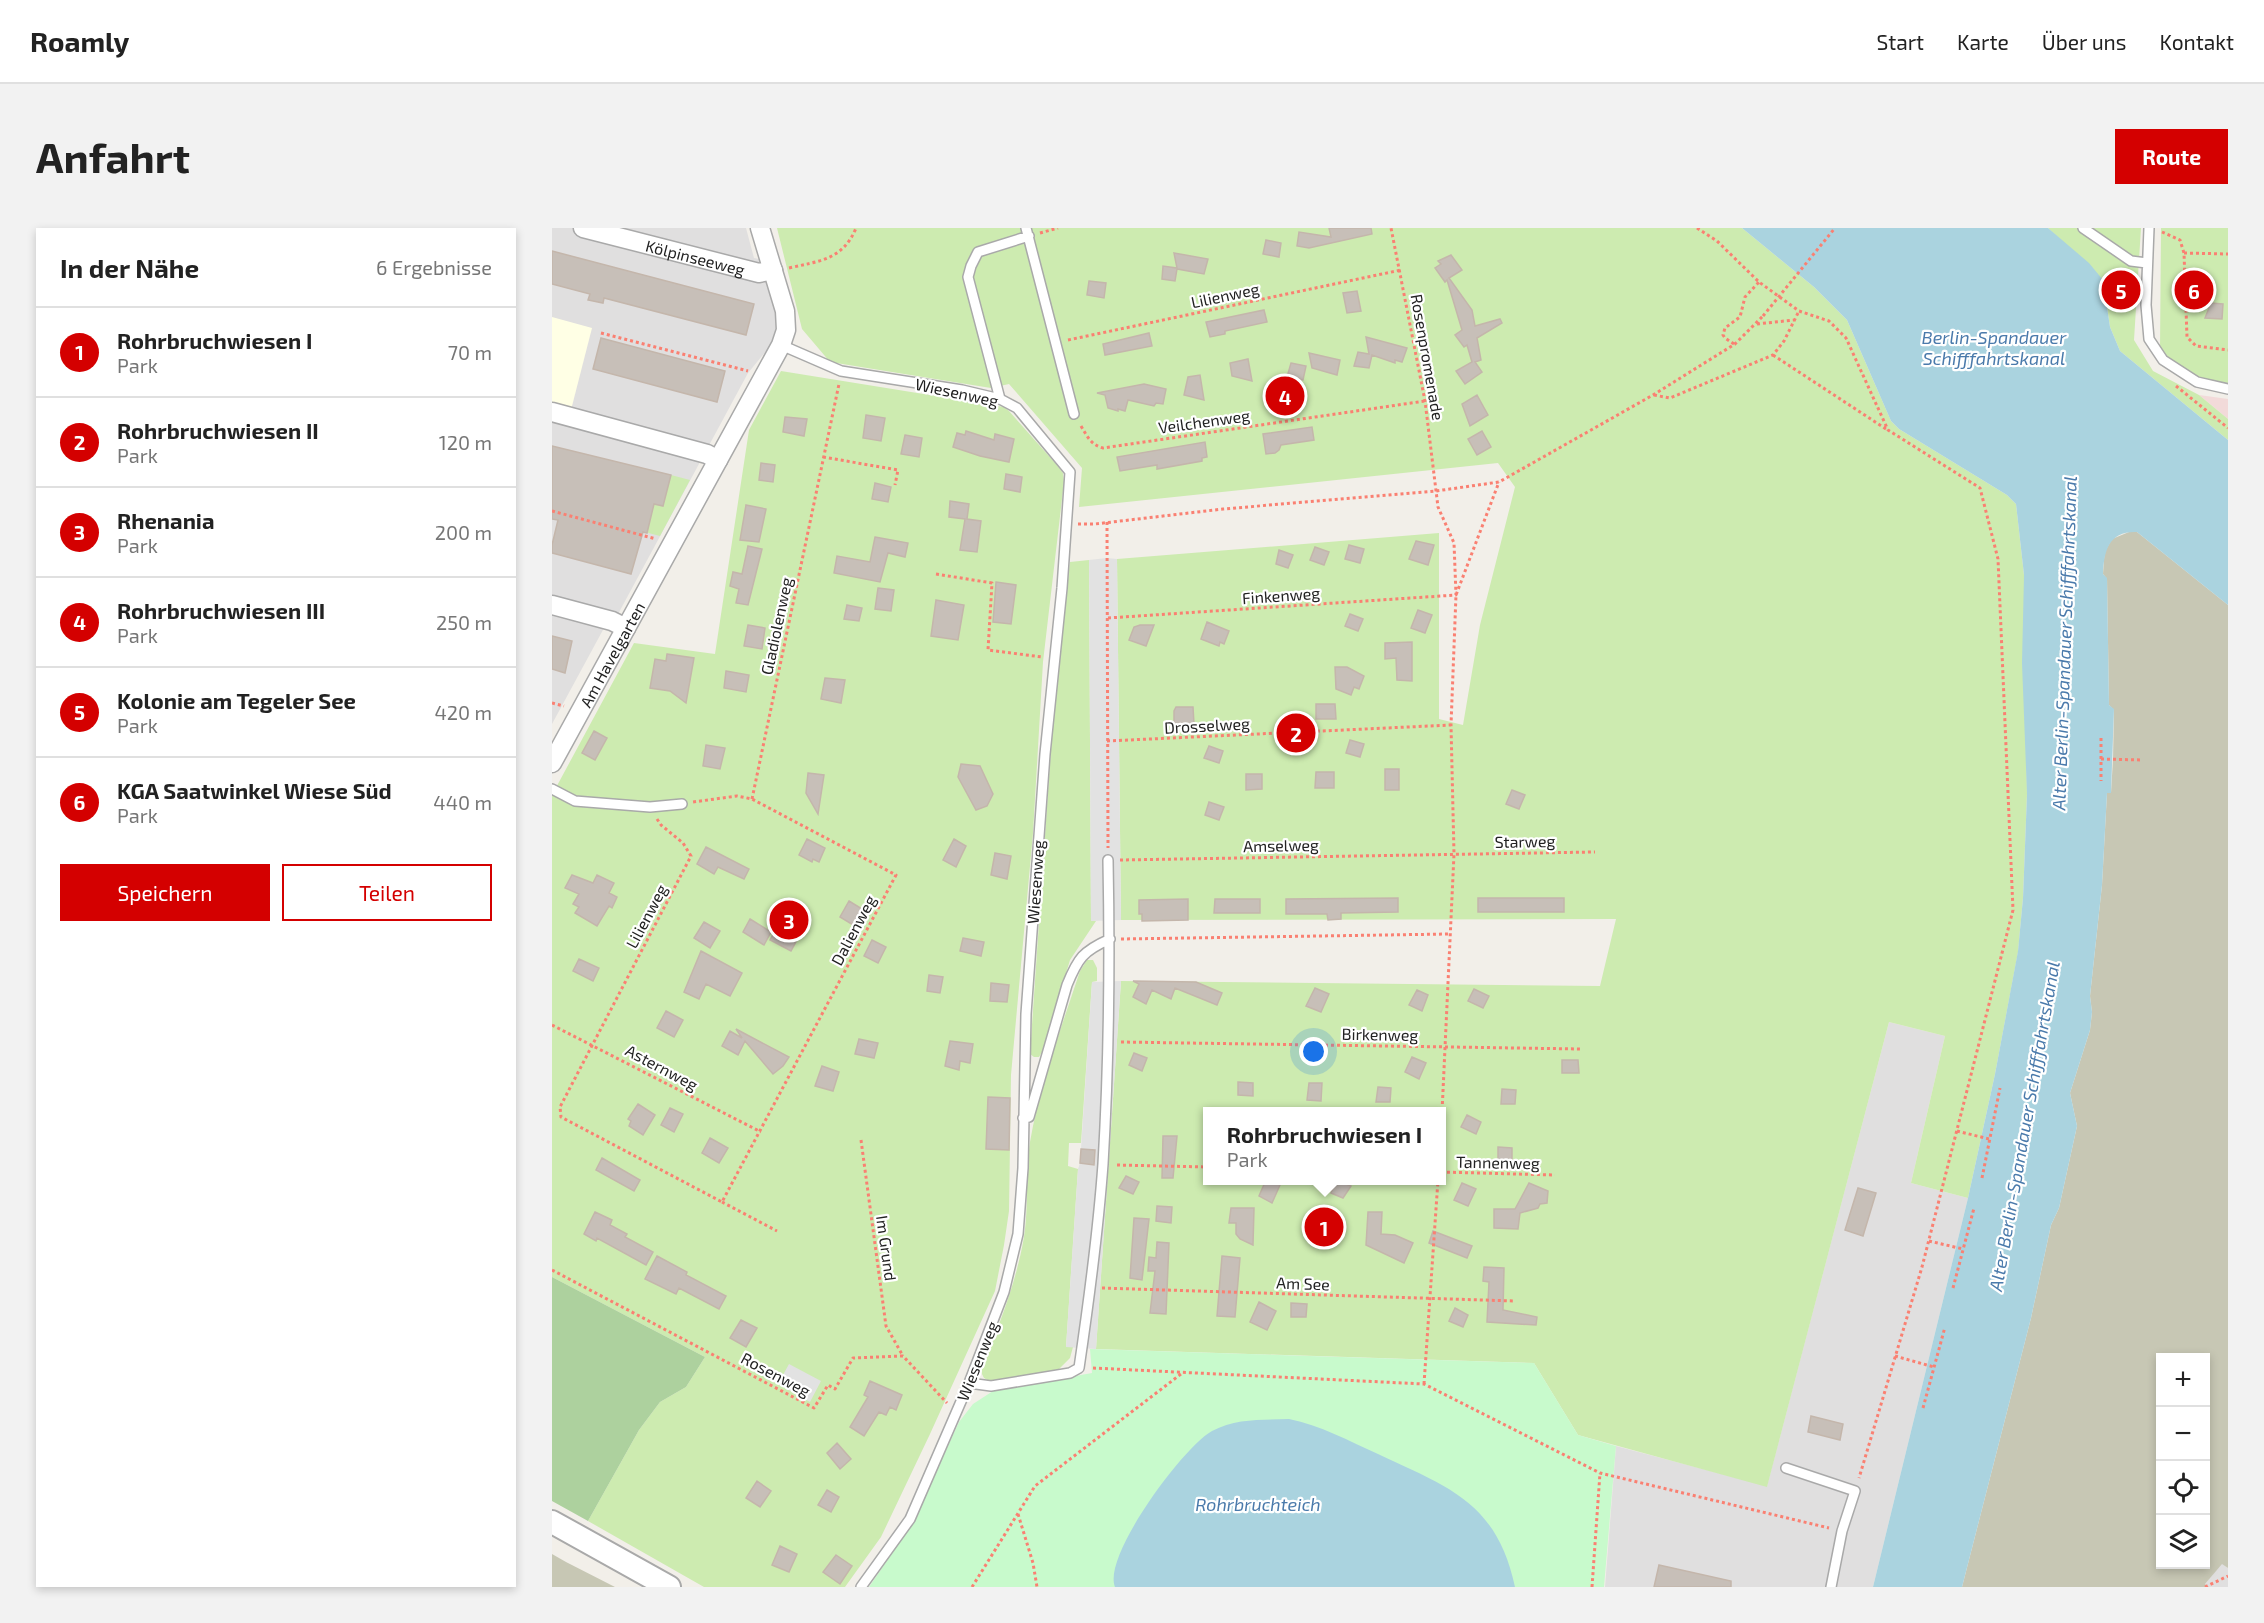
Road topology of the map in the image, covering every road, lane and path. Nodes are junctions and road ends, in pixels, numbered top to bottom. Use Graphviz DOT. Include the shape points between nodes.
graph roads {
  1 [pos="583,228"];
  2 [pos="760,228"];
  3 [pos="856,228"];
  4 [pos="1058,228"];
  5 [pos="1391,228"];
  6 [pos="1697,228"];
  7 [pos="1835,228"];
  8 [pos="2084,228"];
  9 [pos="2149,230"];
  10 [pos="1028,232"];
  11 [pos="2184,253"];
  12 [pos="2228,254"];
  13 [pos="2146,263"];
  14 [pos="772,270"];
  15 [pos="1401,270"];
  16 [pos="1759,282"];
  17 [pos="1799,311"];
  18 [pos="1794,320"];
  19 [pos="1755,324"];
  20 [pos="601,333"];
  21 [pos="1055,343"];
  22 [pos="1735,344"];
  23 [pos="781,345"];
  24 [pos="2228,351"];
  25 [pos="1773,355"];
  26 [pos="2163,360"];
  27 [pos="841,371"];
  28 [pos="765,375"];
  29 [pos="2228,389"];
  30 [pos="1653,395"];
  31 [pos="1000,399"];
  32 [pos="1425,401"];
  33 [pos="552,412"];
  34 [pos="1074,414"];
  35 [pos="2228,428"];
  36 [pos="1888,430"];
  37 [pos="823,457"];
  38 [pos="718,460"];
  39 [pos="1500,482"];
  40 [pos="895,485"];
  41 [pos="1436,490"];
  42 [pos="552,511"];
  43 [pos="1107,522"];
  44 [pos="1067,524"];
  45 [pos="672,545"];
  46 [pos="936,574"];
  47 [pos="1456,595"];
  48 [pos="552,605"];
  49 [pos="1107,618"];
  50 [pos="626,628"];
  51 [pos="1054,658"];
  52 [pos="1451,725"];
  53 [pos="2101,738"];
  54 [pos="1107,741"];
  55 [pos="2101,759"];
  56 [pos="2144,760"];
  57 [pos="552,764"];
  58 [pos="2101,781"];
  59 [pos="552,789"];
  60 [pos="752,800"];
  61 [pos="682,804"];
  62 [pos="650,807"];
  63 [pos="1595,852"];
  64 [pos="1454,854"];
  65 [pos="1108,860"];
  66 [pos="1450,934"];
  67 [pos="1110,939"];
  68 [pos="552,1025"];
  69 [pos="1107,1042"];
  70 [pos="592,1044"];
  71 [pos="1446,1047"];
  72 [pos="1582,1049"];
  73 [pos="2000,1088"];
  74 [pos="1443,1107"];
  75 [pos="1023,1118"];
  76 [pos="1957,1131"];
  77 [pos="761,1132"];
  78 [pos="1989,1139"];
  79 [pos="861,1140"];
  80 [pos="1103,1165"];
  81 [pos="1203,1167"];
  82 [pos="1446,1172"];
  83 [pos="1555,1175"];
  84 [pos="1982,1178"];
  85 [pos="1438,1185"];
  86 [pos="722,1202"];
  87 [pos="1974,1208"];
  88 [pos="777,1231"];
  89 [pos="1929,1241"];
  90 [pos="1964,1249"];
  91 [pos="552,1270"];
  92 [pos="1091,1288"];
  93 [pos="1953,1288"];
  94 [pos="1431,1299"];
  95 [pos="1514,1301"];
  96 [pos="1945,1327"];
  97 [pos="903,1356"];
  98 [pos="1895,1356"];
  99 [pos="1079,1368"];
  100 [pos="1934,1368"];
  101 [pos="1183,1372"];
  102 [pos="969,1383"];
  103 [pos="1424,1384"];
  104 [pos="1923,1408"];
  105 [pos="955,1413"];
  106 [pos="1786,1468"];
  107 [pos="1600,1473"];
  108 [pos="1855,1491"];
  109 [pos="1018,1514"];
  110 [pos="552,1522"];
  111 [pos="1842,1531"];
  112 [pos="2228,1576"];
  113 [pos="669,1587"];
  114 [pos="861,1587"];
  115 [pos="972,1587"];
  116 [pos="1037,1587"];
  117 [pos="1592,1587"];
  118 [pos="1831,1587"];
  119 [pos="2205,1587"];
  1 -- 14 [label="street, Kölpinseeweg" via="759,273"];
  2 -- 14 [label="street, Am Havelgarten"];
  3 -- 14 [label="path" via="851,239 832,257"];
  4 -- 10 [label="path"];
  5 -- 15 [label="path, Rosenpromenade"];
  6 -- 16 [label="path" via="1717,241"];
  7 -- 19 [label="path, bridge"];
  8 -- 13 [label="lane" via="2131,261"];
  9 -- 11 [label="path" via="2180,240"];
  9 -- 13 [label="lane"];
  10 -- 21 [label="lane"];
  10 -- 31 [label="lane" via="978,252 970,266 968,278"];
  11 -- 12 [label="path"];
  11 -- 24 [label="path" via="2187,337 2196,346"];
  13 -- 26 [label="lane" via="2149,339"];
  14 -- 23 [label="street, Am Havelgarten" via="785,311 786,330"];
  15 -- 21 [label="path, Lilienweg"];
  15 -- 32 [label="path, Rosenpromenade"];
  16 -- 17 [label="path"];
  16 -- 22 [label="path" via="1745,297 1740,317 1725,328 1723,335"];
  17 -- 18 [label="path"];
  17 -- 36 [label="path" via="1829,321 1846,338"];
  18 -- 19 [label="path"];
  18 -- 25 [label="path"];
  19 -- 22 [label="path"];
  20 -- 28 [label="path"];
  21 -- 34 [label="lane"];
  22 -- 30 [label="path"];
  23 -- 27 [label="lane, Wiesenweg"];
  23 -- 28 [label="street, Am Havelgarten"];
  25 -- 30 [label="path" via="1670,398"];
  25 -- 36 [label="path"];
  26 -- 29 [label="lane" via="2197,382"];
  26 -- 35 [label="path" via="2164,377"];
  27 -- 31 [label="lane, Wiesenweg"];
  27 -- 37 [label="path, Gladiolenweg"];
  28 -- 38 [label="street, Am Havelgarten"];
  30 -- 39 [label="path"];
  31 -- 44 [label="lane, Wiesenweg" via="1017,408 1070,472"];
  32 -- 34 [label="path, Veilchenweg" via="1103,448 1090,440"];
  32 -- 41 [label="path, Rosenpromenade"];
  33 -- 38 [label="street"];
  36 -- 76 [label="path" via="1980,488 1998,559 2013,910"];
  37 -- 40 [label="path" via="898,470"];
  37 -- 60 [label="path, Gladiolenweg"];
  38 -- 45 [label="street, Am Havelgarten"];
  39 -- 41 [label="path"];
  39 -- 47 [label="path"];
  41 -- 43 [label="path"];
  41 -- 47 [label="path, Rosenpromenade" via="1438,507 1454,543"];
  42 -- 45 [label="path"];
  43 -- 44 [label="path"];
  43 -- 49 [label="path"];
  44 -- 51 [label="lane, Wiesenweg"];
  45 -- 50 [label="street, Am Havelgarten"];
  46 -- 51 [label="path" via="992,583 988,650"];
  47 -- 49 [label="path, Finkenweg"];
  47 -- 52 [label="path"];
  48 -- 50 [label="street"];
  49 -- 54 [label="path"];
  50 -- 57 [label="street, Am Havelgarten"];
  51 -- 75 [label="lane, Wiesenweg" via="1026,1014"];
  52 -- 54 [label="path, Drosselweg"];
  52 -- 64 [label="path"];
  53 -- 55 [label="path"];
  54 -- 65 [label="path"];
  55 -- 56 [label="path"];
  55 -- 58 [label="path"];
  59 -- 62 [label="lane" via="575,801"];
  60 -- 61 [label="path, Dalienweg" via="737,796"];
  60 -- 77 [label="path, Dalienweg" via="896,875"];
  61 -- 62 [label="lane"];
  62 -- 70 [label="path, Lilienweg" via="661,825 683,843 691,856"];
  63 -- 64 [label="path, Starweg"];
  64 -- 65 [label="path, Amselweg"];
  64 -- 66 [label="path"];
  65 -- 67 [label="lane"];
  66 -- 67 [label="path"];
  66 -- 71 [label="path"];
  67 -- 69 [label="lane"];
  67 -- 75 [label="lane" via="1089,948 1075,965 1029,1118"];
  68 -- 70 [label="path, Asternweg"];
  69 -- 71 [label="path, Birkenweg"];
  69 -- 80 [label="lane"];
  70 -- 77 [label="path, Asternweg"];
  70 -- 86 [label="path" via="560,1107 561,1117"];
  71 -- 72 [label="path, Birkenweg"];
  71 -- 74 [label="path"];
  73 -- 78 [label="path"];
  75 -- 102 [label="lane, Wiesenweg" via="1018,1234 1004,1292"];
  76 -- 78 [label="path"];
  76 -- 89 [label="path"];
  77 -- 86 [label="path, Dalienweg"];
  78 -- 84 [label="path"];
  79 -- 97 [label="path, Im Grund" via="886,1326"];
  80 -- 81 [label="path"];
  80 -- 92 [label="lane"];
  82 -- 83 [label="path, Tannenweg"];
  85 -- 94 [label="path"];
  86 -- 88 [label="path"];
  87 -- 90 [label="path"];
  89 -- 90 [label="path"];
  89 -- 98 [label="path"];
  90 -- 93 [label="path"];
  91 -- 97 [label="path, Rosenweg" via="814,1408 828,1385 836,1389 853,1358"];
  92 -- 94 [label="path, Am See"];
  92 -- 99 [label="lane"];
  94 -- 95 [label="path, Am See"];
  94 -- 103 [label="path"];
  96 -- 100 [label="path"];
  97 -- 105 [label="path"];
  98 -- 100 [label="path"];
  98 -- 108 [label="path"];
  99 -- 101 [label="path"];
  99 -- 102 [label="lane" via="991,1386"];
  100 -- 104 [label="path"];
  101 -- 103 [label="path"];
  101 -- 109 [label="path" via="1035,1486"];
  102 -- 105 [label="lane, Wiesenweg"];
  103 -- 107 [label="path"];
  105 -- 114 [label="lane, Wiesenweg" via="910,1519"];
  106 -- 108 [label="lane"];
  107 -- 111 [label="path"];
  107 -- 117 [label="path"];
  108 -- 111 [label="lane"];
  109 -- 115 [label="path"];
  109 -- 116 [label="path"];
  110 -- 113 [label="street"];
  111 -- 118 [label="lane"];
  112 -- 119 [label="path"];
}
